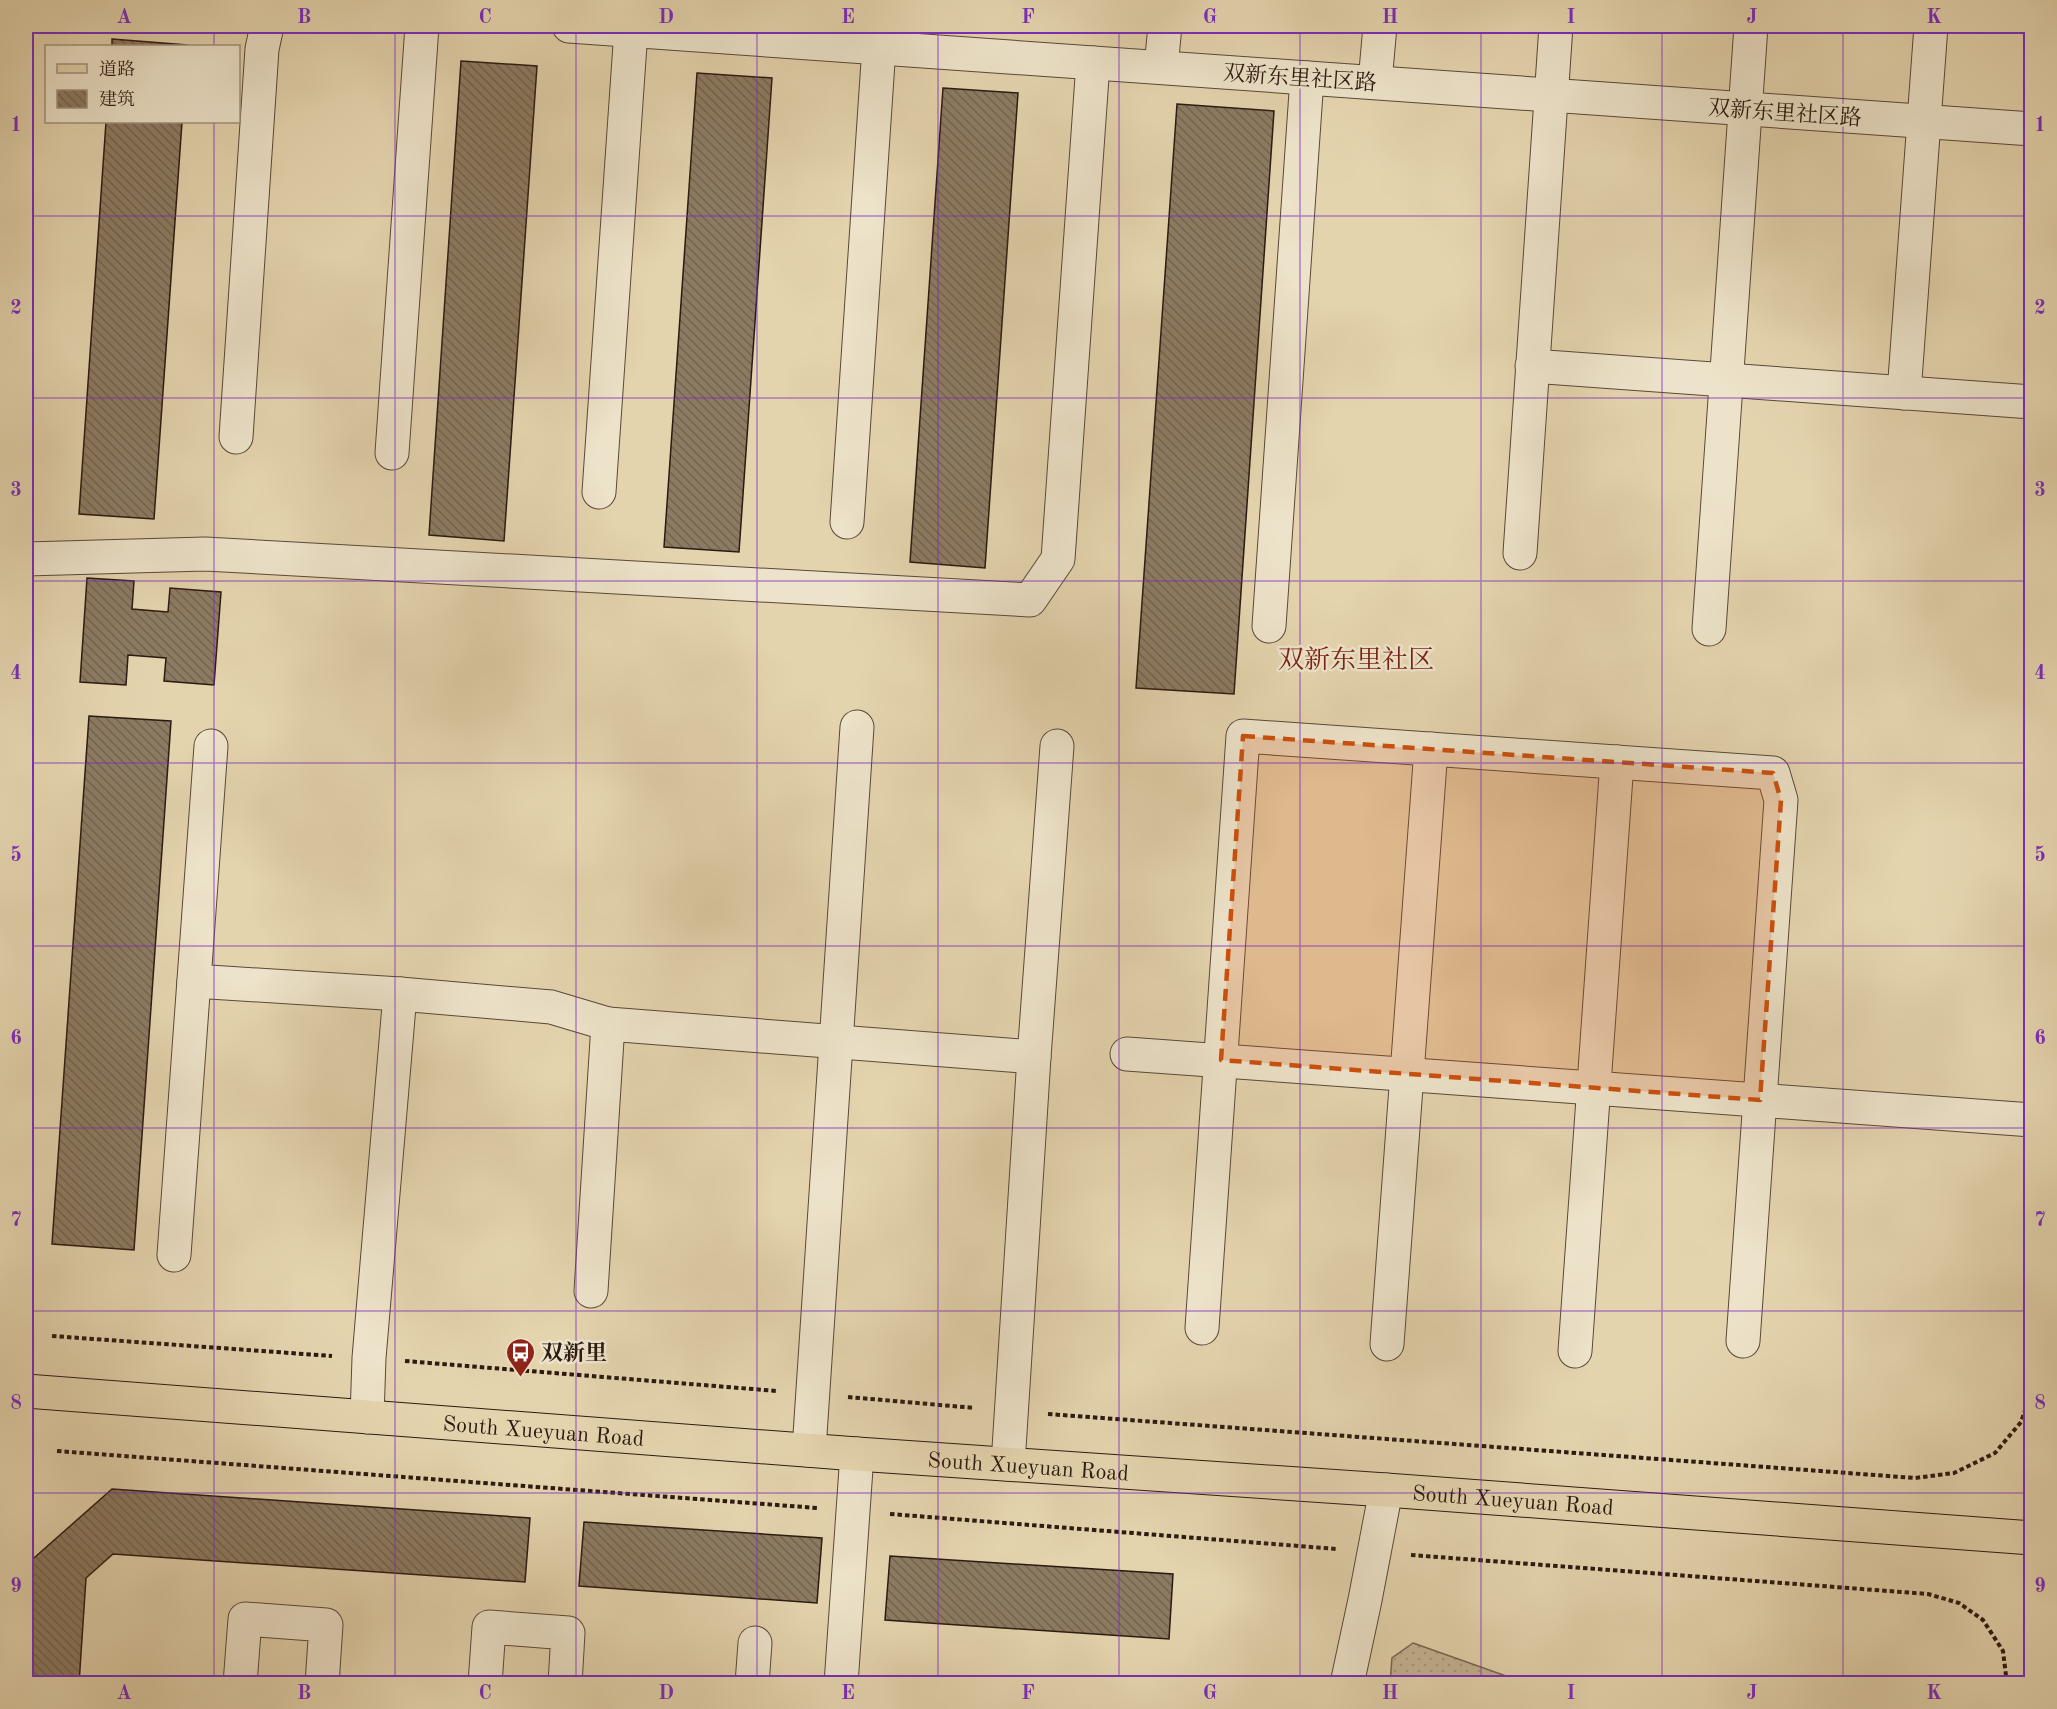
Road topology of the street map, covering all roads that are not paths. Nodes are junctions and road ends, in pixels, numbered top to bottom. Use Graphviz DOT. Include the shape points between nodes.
graph roads {
  1 [pos="267,26"];
  2 [pos="422,26"];
  3 [pos="569,26"];
  4 [pos="1165,26"];
  5 [pos="1380,26"];
  6 [pos="1556,26"];
  7 [pos="1751,26"];
  8 [pos="1931,26"];
  9 [pos="631,30"];
  10 [pos="708,30"];
  11 [pos="922,38"];
  12 [pos="879,47"];
  13 [pos="1093,63"];
  14 [pos="1161,67"];
  15 [pos="1307,78"];
  16 [pos="1375,82"];
  17 [pos="1551,95"];
  18 [pos="1745,109"];
  19 [pos="1924,121"];
  20 [pos="2031,129"];
  21 [pos="1532,366"];
  22 [pos="1726,380"];
  23 [pos="1904,393"];
  24 [pos="2031,402"];
  25 [pos="236,437"];
  26 [pos="392,453"];
  27 [pos="599,492"];
  28 [pos="847,522"];
  29 [pos="1520,552"];
  30 [pos="26,559"];
  31 [pos="1269,626"];
  32 [pos="1709,629"];
  33 [pos="857,726"];
  34 [pos="211,746"];
  35 [pos="1057,746"];
  36 [pos="1431,749"];
  37 [pos="1617,762"];
  38 [pos="194,981"];
  39 [pos="400,994"];
  40 [pos="608,1024"];
  41 [pos="837,1042"];
  42 [pos="1127,1054"];
  43 [pos="1034,1057"];
  44 [pos="1221,1060"];
  45 [pos="1407,1074"];
  46 [pos="1594,1088"];
  47 [pos="1760,1100"];
  48 [pos="2031,1120"];
  49 [pos="174,1255"];
  50 [pos="591,1291"];
  51 [pos="1202,1328"];
  52 [pos="1743,1341"];
  53 [pos="1387,1344"];
  54 [pos="1575,1352"];
  55 [pos="26,1391"];
  56 [pos="367,1417"];
  57 [pos="809,1450"];
  58 [pos="857,1454"];
  59 [pos="1008,1464"];
  60 [pos="1386,1490"];
  61 [pos="2031,1538"];
  62 [pos="755,1643"];
  63 [pos="240,1683"];
  64 [pos="322,1683"];
  65 [pos="485,1683"];
  66 [pos="565,1683"];
  67 [pos="752,1683"];
  68 [pos="841,1683"];
  69 [pos="1347,1683"];
  1 -- 25 [label="street"];
  2 -- 26 [label="street"];
  3 -- 9 [label="street, 双新东里社区路"];
  4 -- 14 [label="street"];
  5 -- 16 [label="street"];
  6 -- 17 [label="street"];
  7 -- 18 [label="street"];
  8 -- 19 [label="street"];
  9 -- 10 [label="street, 双新东里社区路"];
  9 -- 27 [label="street"];
  10 -- 12 [label="street, 双新东里社区路"];
  11 -- 12 [label="street, 双新东里社区路"];
  11 -- 13 [label="street, 双新东里社区路"];
  12 -- 28 [label="street"];
  13 -- 14 [label="street, 双新东里社区路"];
  13 -- 30 [label="street" via="1058,560 1030,600 205,554"];
  14 -- 15 [label="street, 双新东里社区路"];
  15 -- 16 [label="street, 双新东里社区路"];
  15 -- 31 [label="street"];
  16 -- 17 [label="street, 双新东里社区路"];
  17 -- 18 [label="street, 双新东里社区路"];
  17 -- 21 [label="street"];
  18 -- 19 [label="street, 双新东里社区路"];
  18 -- 22 [label="street"];
  19 -- 20 [label="street, 双新东里社区路"];
  19 -- 23 [label="street"];
  21 -- 22 [label="street"];
  21 -- 29 [label="street"];
  22 -- 23 [label="street"];
  22 -- 32 [label="street"];
  23 -- 24 [label="street"];
  33 -- 41 [label="street"];
  34 -- 38 [label="street"];
  35 -- 43 [label="street"];
  36 -- 37 [label="street"];
  36 -- 44 [label="street" via="1243,736"];
  36 -- 45 [label="street"];
  37 -- 46 [label="street"];
  37 -- 47 [label="street" via="1773,773 1781,800"];
  38 -- 39 [label="street"];
  38 -- 49 [label="street"];
  39 -- 40 [label="street" via="551,1007"];
  39 -- 56 [label="street"];
  40 -- 41 [label="street"];
  40 -- 50 [label="street"];
  41 -- 43 [label="street"];
  41 -- 57 [label="street"];
  42 -- 44 [label="street"];
  43 -- 59 [label="street"];
  44 -- 45 [label="street"];
  44 -- 51 [label="street"];
  45 -- 46 [label="street"];
  45 -- 53 [label="street"];
  46 -- 47 [label="street"];
  46 -- 54 [label="street"];
  47 -- 48 [label="street"];
  47 -- 52 [label="street"];
  55 -- 56 [label="main road, South Xueyuan Road"];
  56 -- 57 [label="main road, South Xueyuan Road"];
  57 -- 58 [label="main road, South Xueyuan Road"];
  58 -- 59 [label="main road, South Xueyuan Road"];
  58 -- 68 [label="street"];
  59 -- 60 [label="main road, South Xueyuan Road"];
  60 -- 61 [label="main road, South Xueyuan Road"];
  60 -- 69 [label="street"];
  62 -- 67 [label="street"];
  63 -- 64 [label="street" via="245,1619 326,1625"];
  65 -- 66 [label="street" via="489,1628 568,1633"];
}
